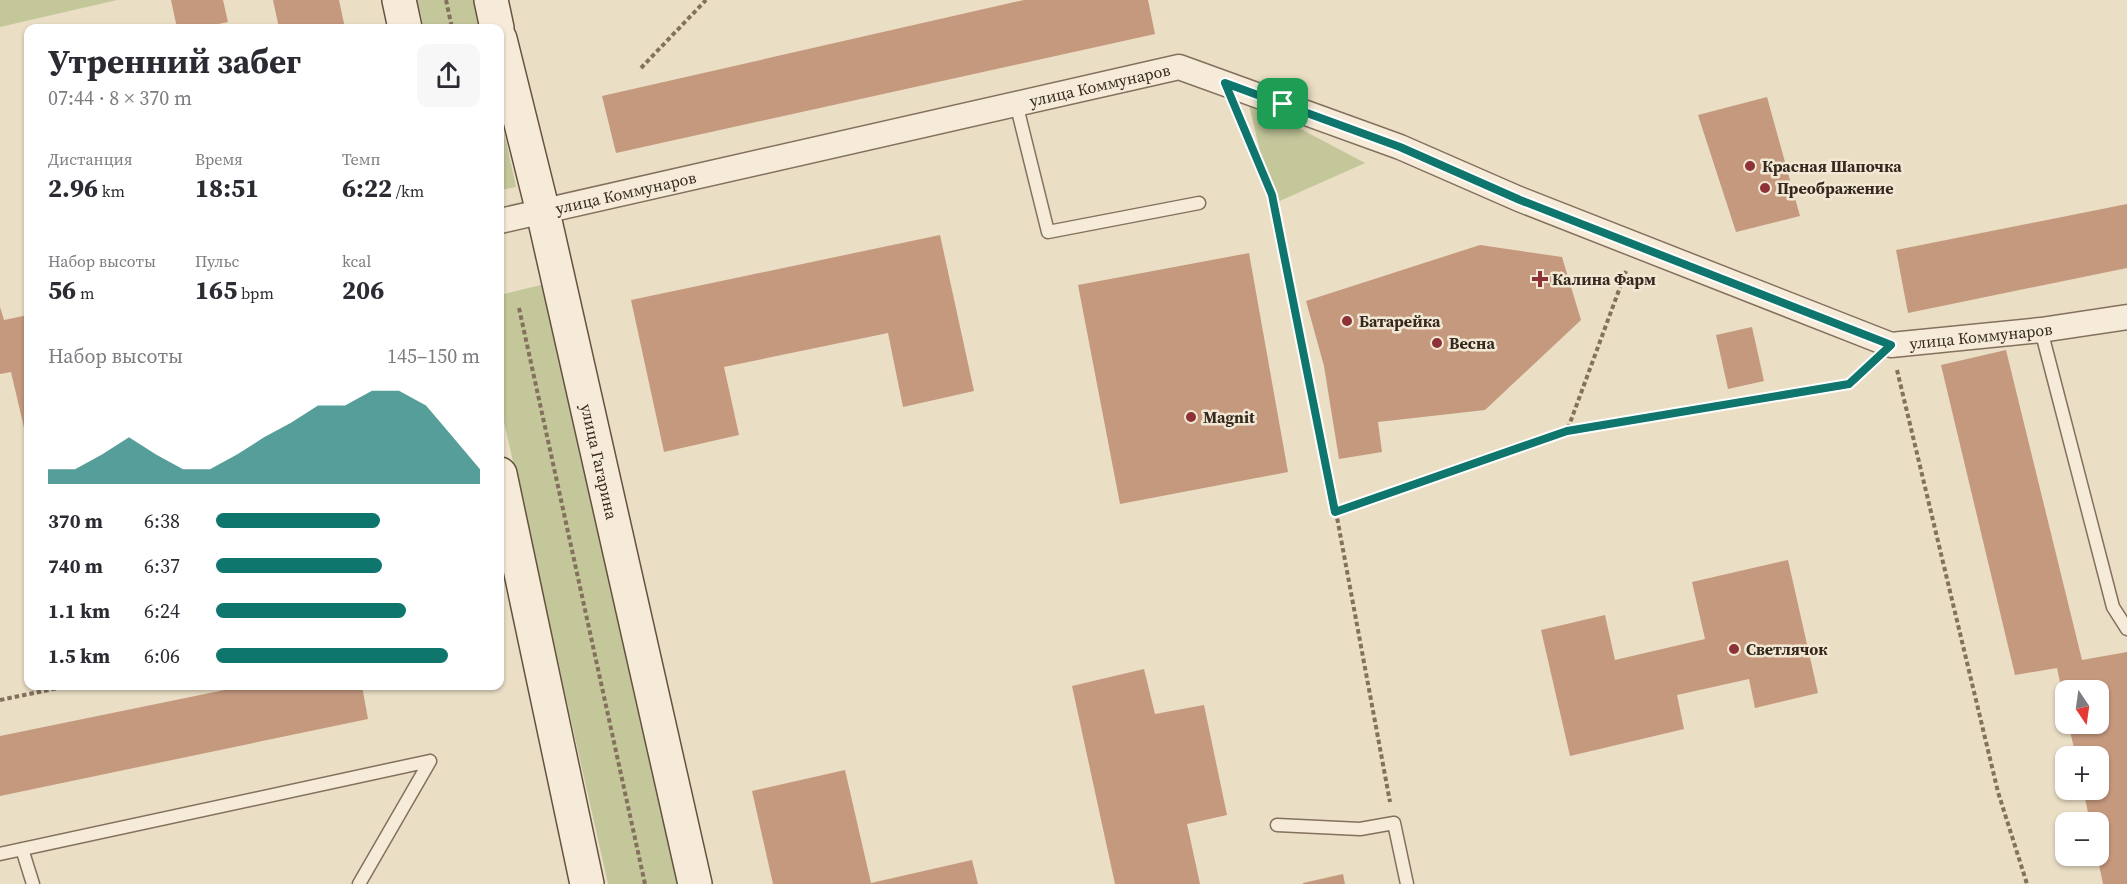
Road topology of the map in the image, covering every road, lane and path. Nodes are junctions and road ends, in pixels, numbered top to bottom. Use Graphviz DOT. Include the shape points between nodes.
graph roads {
  1 [pos="399,0"];
  2 [pos="446,0"];
  3 [pos="491,0"];
  4 [pos="706,0"];
  5 [pos="404,24"];
  6 [pos="451,24"];
  7 [pos="496,24"];
  8 [pos="504,55"];
  9 [pos="641,68"];
  10 [pos="1225,83"];
  11 [pos="1016,103"];
  12 [pos="1199,203"];
  13 [pos="543,212"];
  14 [pos="504,220"];
  15 [pos="1635,245"];
  16 [pos="519,309"];
  17 [pos="2127,316"];
  18 [pos="2041,330"];
  19 [pos="1891,345"];
  20 [pos="1567,431"];
  21 [pos="504,493"];
  22 [pos="1335,512"];
  23 [pos="2127,629"];
  24 [pos="49,690"];
  25 [pos="0,700"];
  26 [pos="1394,823"];
  27 [pos="1276,825"];
  28 [pos="22,849"];
  29 [pos="0,854"];
  30 [pos="33,884"];
  31 [pos="359,884"];
  32 [pos="587,884"];
  33 [pos="645,884"];
  34 [pos="695,884"];
  35 [pos="1407,884"];
  36 [pos="2027,884"];
  1 -- 5 [label="street"];
  2 -- 6 [label="path"];
  3 -- 7 [label="street"];
  4 -- 9 [label="path"];
  8 -- 13 [label="street, улица Гагарина"];
  10 -- 11 [label="street, улица Коммунаров" via="1179,67"];
  10 -- 15 [label="street, улица Коммунаров" via="1400,147"];
  10 -- 22 [label="path" via="1272,195"];
  11 -- 12 [label="lane" via="1048,232"];
  11 -- 13 [label="street, улица Коммунаров"];
  13 -- 14 [label="street, улица Коммунаров"];
  13 -- 34 [label="street, улица Гагарина"];
  15 -- 19 [label="street, улица Коммунаров"];
  15 -- 20 [label="path"];
  16 -- 33 [label="path"];
  17 -- 18 [label="street, улица Коммунаров"];
  18 -- 19 [label="street, улица Коммунаров"];
  18 -- 23 [label="lane" via="2113,607"];
  19 -- 20 [label="path" via="1849,384"];
  19 -- 36 [label="path" via="1998,792"];
  20 -- 22 [label="path"];
  21 -- 32 [label="street"];
  22 -- 26 [label="path"];
  24 -- 25 [label="path"];
  26 -- 27 [label="lane" via="1360,829"];
  26 -- 35 [label="lane"];
  28 -- 29 [label="lane"];
  28 -- 30 [label="lane"];
  28 -- 31 [label="lane" via="430,761"];
}
